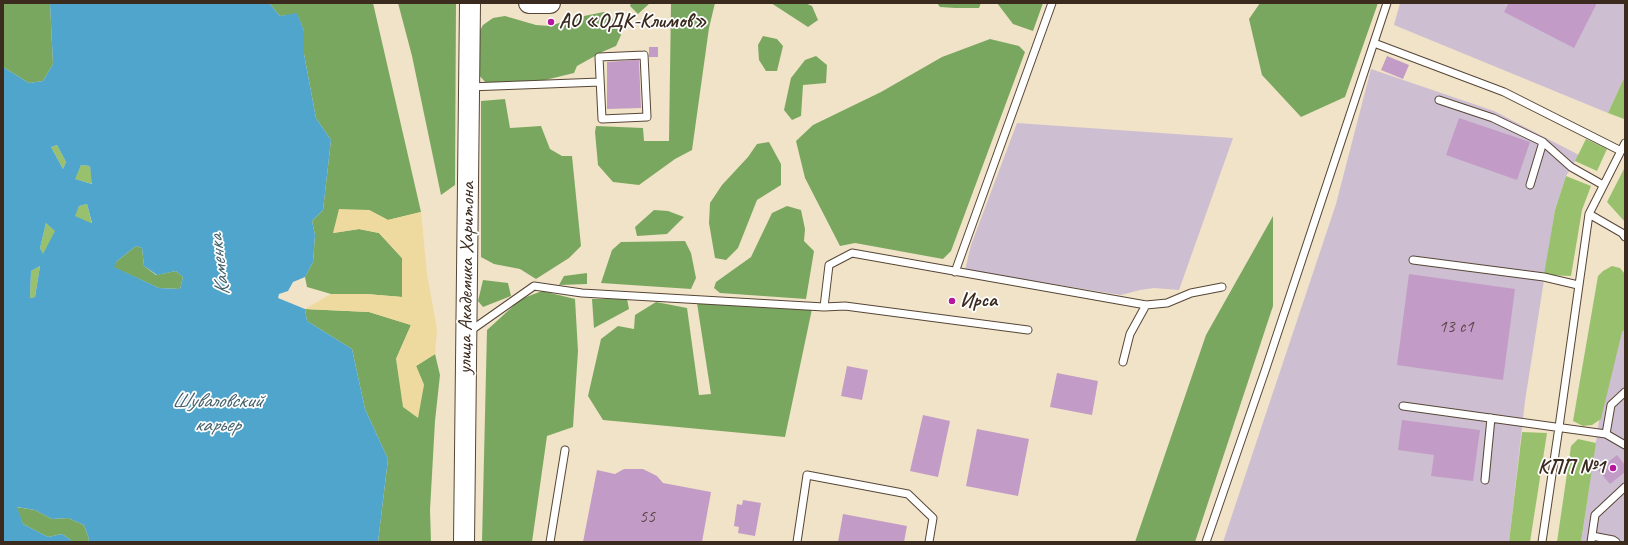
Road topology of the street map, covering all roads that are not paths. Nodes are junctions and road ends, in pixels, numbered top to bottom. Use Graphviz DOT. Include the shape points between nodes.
graph roads {
  1 [pos="528,3"];
  2 [pos="550,3"];
  3 [pos="1052,3"];
  4 [pos="1387,3"];
  5 [pos="473,7"];
  6 [pos="1374,43"];
  7 [pos="600,82"];
  8 [pos="469,87"];
  9 [pos="1439,100"];
  10 [pos="1543,142"];
  11 [pos="1625,143"];
  12 [pos="1621,151"];
  13 [pos="1530,185"];
  14 [pos="1603,185"];
  15 [pos="1589,214"];
  16 [pos="1625,237"];
  17 [pos="1413,260"];
  18 [pos="954,272"];
  19 [pos="1578,285"];
  20 [pos="1222,287"];
  21 [pos="1146,305"];
  22 [pos="824,307"];
  23 [pos="1028,330"];
  24 [pos="466,334"];
  25 [pos="1123,362"];
  26 [pos="1624,395"];
  27 [pos="1403,406"];
  28 [pos="1490,418"];
  29 [pos="1559,427"];
  30 [pos="1606,434"];
  31 [pos="1625,445"];
  32 [pos="565,450"];
  33 [pos="1485,480"];
  34 [pos="1625,488"];
  35 [pos="1591,539"];
  36 [pos="464,542"];
  37 [pos="550,542"];
  38 [pos="797,542"];
  39 [pos="929,542"];
  40 [pos="1206,542"];
  41 [pos="1542,542"];
  42 [pos="1616,542"];
  1 -- 2 [label="street"];
  3 -- 18 [label="lane"];
  4 -- 6 [label="lane"];
  5 -- 8 [label="street, улица Академика Харитона"];
  6 -- 12 [label="lane" via="1504,92"];
  6 -- 40 [label="lane"];
  7 -- 7 [label="lane" via="602,119 647,117 644,55 599,57"];
  7 -- 8 [label="lane"];
  8 -- 24 [label="street, улица Академика Харитона"];
  9 -- 10 [label="lane" via="1493,118"];
  10 -- 13 [label="lane"];
  10 -- 14 [label="lane" via="1571,167"];
  11 -- 12 [label="lane"];
  12 -- 14 [label="lane"];
  14 -- 15 [label="lane"];
  15 -- 16 [label="lane"];
  15 -- 19 [label="lane"];
  17 -- 19 [label="lane"];
  18 -- 21 [label="lane"];
  18 -- 22 [label="lane" via="852,253 830,265"];
  19 -- 29 [label="lane"];
  20 -- 21 [label="lane" via="1191,293 1167,303"];
  21 -- 25 [label="lane" via="1130,334"];
  22 -- 23 [label="lane" via="845,306"];
  22 -- 24 [label="lane" via="582,293 534,286"];
  24 -- 36 [label="street, улица Академика Харитона"];
  26 -- 30 [label="lane" via="1611,405"];
  27 -- 28 [label="lane"];
  28 -- 29 [label="lane"];
  28 -- 33 [label="lane"];
  29 -- 30 [label="lane"];
  29 -- 41 [label="lane"];
  30 -- 31 [label="lane"];
  32 -- 37 [label="lane"];
  34 -- 35 [label="lane" via="1594,515"];
  35 -- 42 [label="lane"];
  38 -- 39 [label="lane" via="807,475 908,494 933,518"];
}
